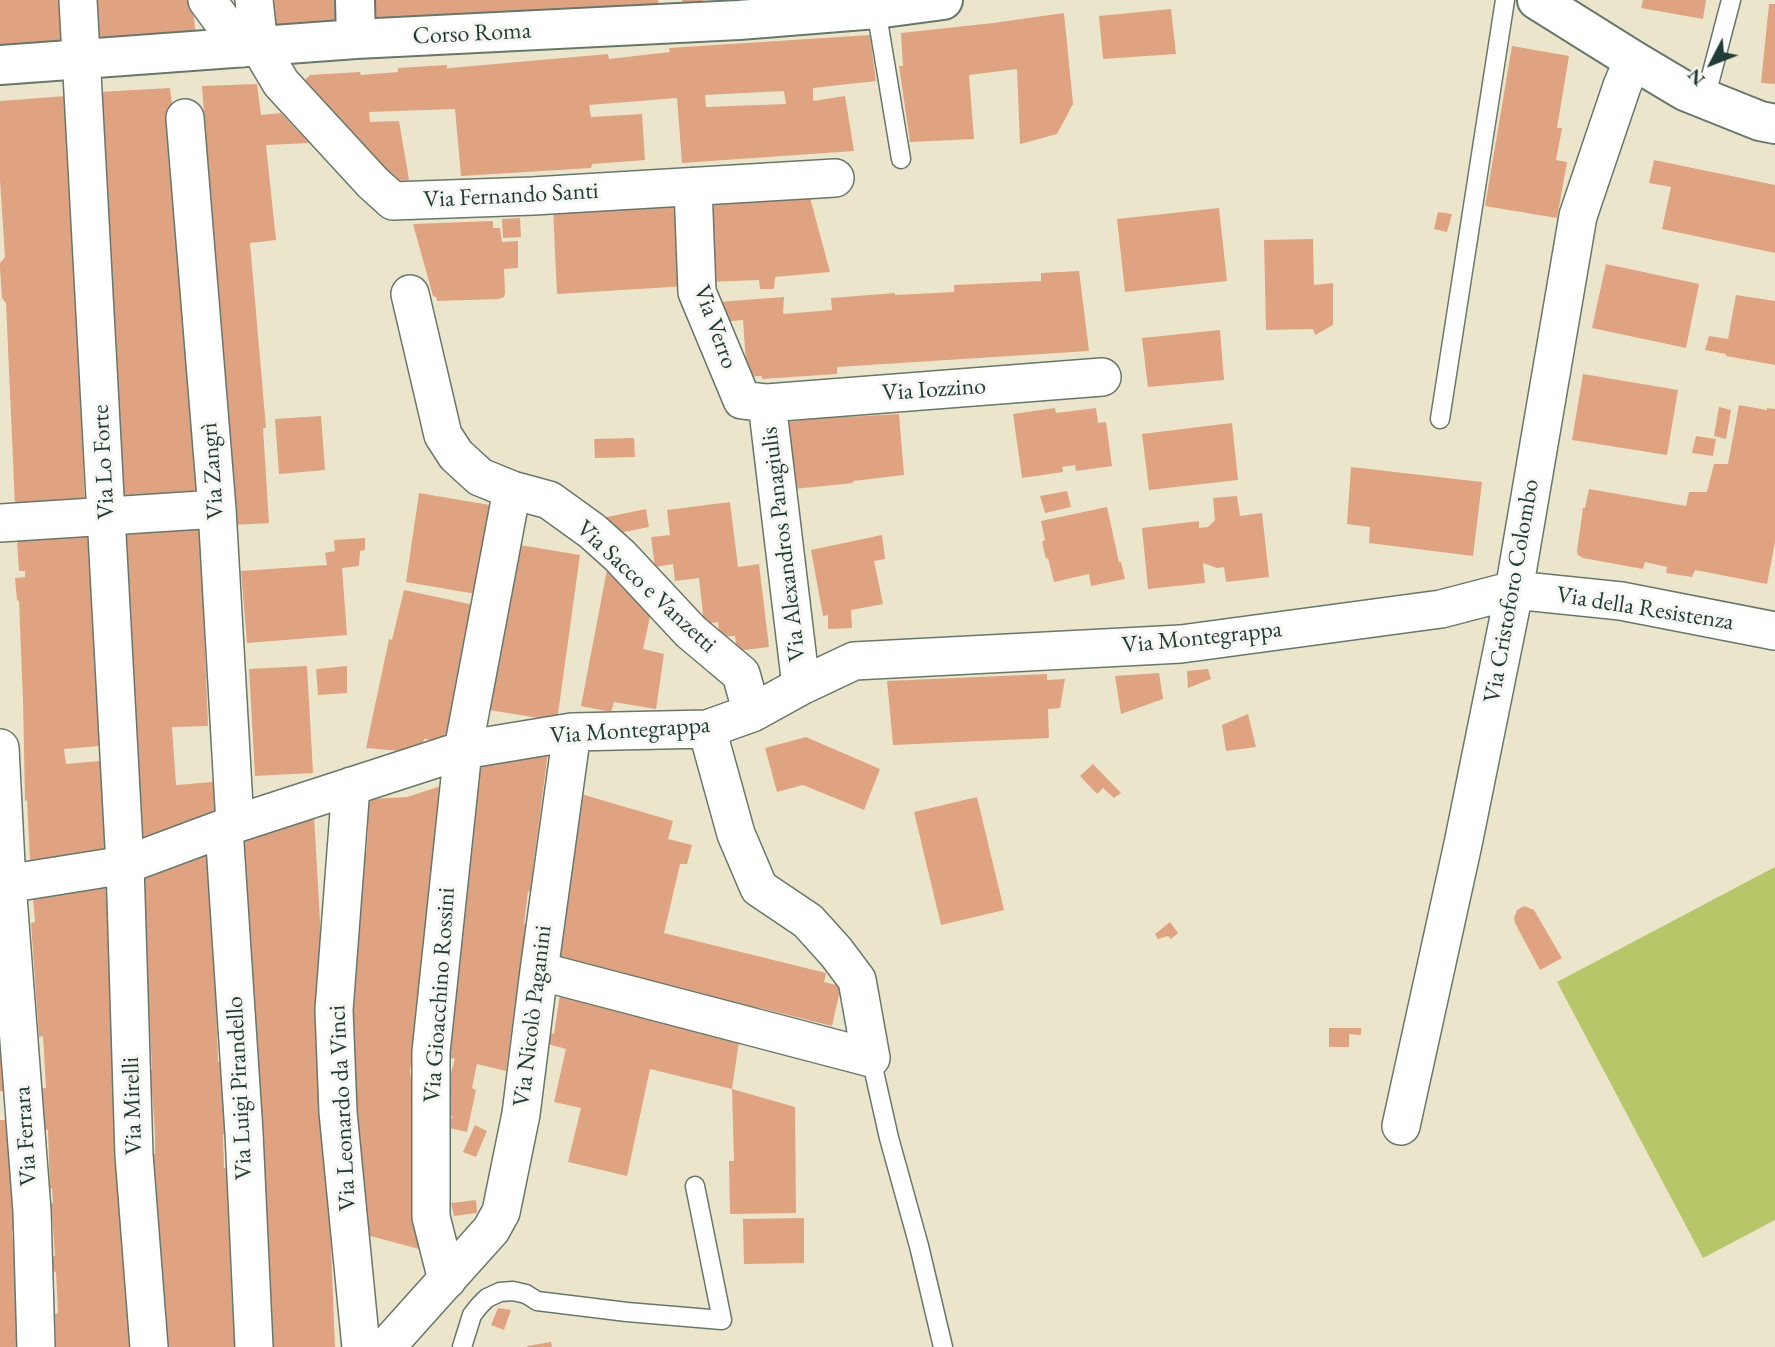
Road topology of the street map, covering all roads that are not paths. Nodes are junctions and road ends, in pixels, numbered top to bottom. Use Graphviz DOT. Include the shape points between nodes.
graph roads {
  1 [pos="78,0"];
  2 [pos="207,0"];
  3 [pos="254,0"];
  4 [pos="355,0"];
  5 [pos="943,0"];
  6 [pos="1505,0"];
  7 [pos="1537,0"];
  8 [pos="1731,0"];
  9 [pos="875,5"];
  10 [pos="356,39"];
  11 [pos="251,47"];
  12 [pos="81,59"];
  13 [pos="1633,60"];
  14 [pos="0,65"];
  15 [pos="1705,99"];
  16 [pos="185,118"];
  17 [pos="1775,124"];
  18 [pos="901,159"];
  19 [pos="835,178"];
  20 [pos="693,187"];
  21 [pos="410,294"];
  22 [pos="1102,377"];
  23 [pos="766,403"];
  24 [pos="1440,419"];
  25 [pos="512,490"];
  26 [pos="216,509"];
  27 [pos="107,516"];
  28 [pos="0,523"];
  29 [pos="1514,590"];
  30 [pos="1775,631"];
  31 [pos="801,686"];
  32 [pos="752,713"];
  33 [pos="708,729"];
  34 [pos="572,732"];
  35 [pos="0,748"];
  36 [pos="463,750"];
  37 [pos="351,786"];
  38 [pos="229,826"];
  39 [pos="125,865"];
  40 [pos="3,885"];
  41 [pos="539,971"];
  42 [pos="871,1058"];
  43 [pos="1401,1126"];
  44 [pos="695,1186"];
  45 [pos="447,1280"];
  46 [pos="36,1347"];
  47 [pos="149,1347"];
  48 [pos="254,1347"];
  49 [pos="361,1347"];
  50 [pos="386,1347"];
  51 [pos="462,1347"];
  52 [pos="943,1347"];
  1 -- 12 [label="street, Via Lo Forte"];
  2 -- 11 [label="street, Via Fernando Santi"];
  3 -- 11 [label="street"];
  4 -- 10 [label="street"];
  5 -- 9 [label="street, Corso Roma"];
  6 -- 24 [label="lane"];
  7 -- 13 [label="street"];
  8 -- 15 [label="lane"];
  9 -- 10 [label="street, Corso Roma" via="684,24"];
  9 -- 18 [label="lane"];
  10 -- 11 [label="street, Corso Roma"];
  11 -- 12 [label="street, Corso Roma"];
  11 -- 20 [label="street, Via Fernando Santi" via="393,201"];
  12 -- 14 [label="street, Corso Roma"];
  12 -- 27 [label="street, Via Lo Forte"];
  13 -- 15 [label="street"];
  13 -- 29 [label="street, Via Cristoforo Colombo" via="1578,216"];
  15 -- 17 [label="street"];
  16 -- 26 [label="street, Via Zangrì"];
  19 -- 20 [label="street, Via Fernando Santi"];
  20 -- 23 [label="street, Via Verro" via="697,292 742,400"];
  21 -- 25 [label="street, Via Sacco e Vanzetti" via="443,435 480,477"];
  22 -- 23 [label="street, Via Iozzino"];
  23 -- 31 [label="street, Via Alexandros Panagiulis"];
  25 -- 32 [label="street, Via Sacco e Vanzetti" via="549,500 620,556 691,632 741,674"];
  25 -- 36 [label="street"];
  26 -- 27 [label="street"];
  26 -- 38 [label="street, Via Zangrì"];
  27 -- 28 [label="street"];
  27 -- 39 [label="street, Via Lo Forte"];
  29 -- 30 [label="street, Via della Resistenza" via="1621,601"];
  29 -- 31 [label="street, Via Montegrappa" via="1441,609 1181,643 854,661"];
  29 -- 43 [label="street, Via Cristoforo Colombo"];
  31 -- 32 [label="street, Via Montegrappa"];
  32 -- 33 [label="street, Via Montegrappa"];
  33 -- 34 [label="street, Via Montegrappa"];
  33 -- 42 [label="street" via="736,834 759,888 808,922 857,980"];
  34 -- 36 [label="street, Via Montegrappa"];
  34 -- 41 [label="street, Via Nicolò Paganini"];
  35 -- 40 [label="street, Via Ferrara"];
  36 -- 37 [label="street, Via Montegrappa"];
  36 -- 45 [label="street, Via Gioacchino Rossini" via="431,1052 431,1217"];
  37 -- 38 [label="street, Via Montegrappa"];
  37 -- 49 [label="street, Via Leonardo da Vinci" via="334,1010 338,1112"];
  38 -- 39 [label="street, Via Montegrappa"];
  38 -- 48 [label="street, Via Luigi Pirandello"];
  39 -- 40 [label="street, Via Montegrappa"];
  39 -- 47 [label="street, Via Mirelli" via="134,1155"];
  40 -- 46 [label="street, Via Ferrara" via="32,1211"];
  41 -- 42 [label="street"];
  41 -- 45 [label="street, Via Nicolò Paganini" via="521,1114 501,1212"];
  42 -- 52 [label="lane"];
  44 -- 51 [label="lane" via="722,1320 537,1301 526,1294 500,1292 488,1297 472,1315"];
  45 -- 50 [label="street, Via Nicolò Paganini"];
}
